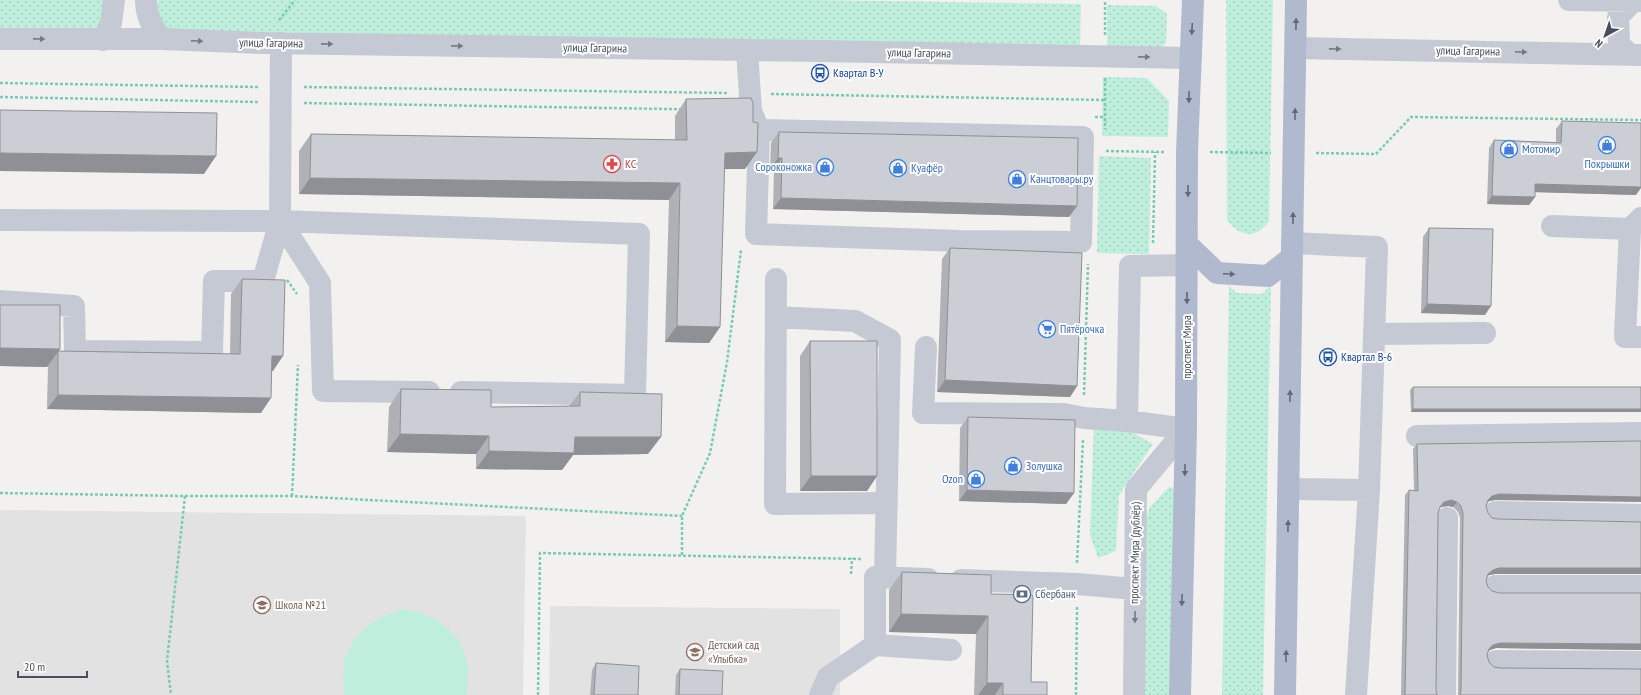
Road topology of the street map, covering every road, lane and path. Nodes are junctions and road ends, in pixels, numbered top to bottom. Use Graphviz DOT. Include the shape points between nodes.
graph roads {
  1 [pos="114,0"];
  2 [pos="146,0"];
  3 [pos="1105,0"];
  4 [pos="1193,0"];
  5 [pos="1296,0"];
  6 [pos="1569,0"];
  7 [pos="1627,1"];
  8 [pos="0,39"];
  9 [pos="162,39"];
  10 [pos="103,40"];
  11 [pos="281,43"];
  12 [pos="1296,48"];
  13 [pos="747,50"];
  14 [pos="1636,55"];
  15 [pos="1105,57"];
  16 [pos="1191,58"];
  17 [pos="0,83"];
  18 [pos="281,95"];
  19 [pos="0,97"];
  20 [pos="1105,100"];
  21 [pos="753,112"];
  22 [pos="1092,117"];
  23 [pos="1105,117"];
  24 [pos="1641,120"];
  25 [pos="1105,131"];
  26 [pos="1105,144"];
  27 [pos="1155,152"];
  28 [pos="1187,152"];
  29 [pos="1294,153"];
  30 [pos="0,220"];
  31 [pos="280,221"];
  32 [pos="1635,223"];
  33 [pos="1552,226"];
  34 [pos="742,245"];
  35 [pos="1292,250"];
  36 [pos="1188,255"];
  37 [pos="1088,260"];
  38 [pos="1152,265"];
  39 [pos="776,279"];
  40 [pos="0,301"];
  41 [pos="776,317"];
  42 [pos="1485,333"];
  43 [pos="1374,334"];
  44 [pos="1641,337"];
  45 [pos="926,347"];
  46 [pos="1084,418"];
  47 [pos="1127,421"];
  48 [pos="1186,429"];
  49 [pos="1641,433"];
  50 [pos="1417,436"];
  51 [pos="1289,489"];
  52 [pos="1369,490"];
  53 [pos="0,493"];
  54 [pos="184,496"];
  55 [pos="888,503"];
  56 [pos="1495,512"];
  57 [pos="1641,515"];
  58 [pos="682,516"];
  59 [pos="1448,518"];
  60 [pos="682,555"];
  61 [pos="885,568"];
  62 [pos="1077,584"];
  63 [pos="1495,586"];
  64 [pos="1641,586"];
  65 [pos="1135,589"];
  66 [pos="875,645"];
  67 [pos="951,650"];
  68 [pos="1496,661"];
  69 [pos="1641,662"];
  70 [pos="171,695"];
  71 [pos="538,695"];
  72 [pos="820,695"];
  73 [pos="1076,695"];
  74 [pos="1134,695"];
  75 [pos="1180,695"];
  76 [pos="1285,695"];
  77 [pos="1356,695"];
  78 [pos="1445,695"];
  1 -- 10 [label="street" via="112,23"];
  2 -- 9 [label="street" via="149,20"];
  3 -- 15 [label="path"];
  4 -- 16 [label="main road, проспект Мира, one-way"];
  12 -- 5 [label="main road, one-way"];
  6 -- 7 [label="street"];
  7 -- 14 [label="street" via="1618,17 1619,44"];
  8 -- 10 [label="street, улица Гагарина, one-way"];
  9 -- 10 [label="street, улица Гагарина"];
  9 -- 11 [label="street, улица Гагарина, one-way"];
  11 -- 13 [label="street, улица Гагарина, one-way"];
  11 -- 18 [label="street"];
  12 -- 14 [label="street, улица Гагарина, one-way"];
  29 -- 12 [label="main road, one-way"];
  13 -- 15 [label="street, улица Гагарина"];
  13 -- 21 [label="street"];
  15 -- 16 [label="street, улица Гагарина, one-way"];
  15 -- 20 [label="path"];
  16 -- 28 [label="main road, проспект Мира, one-way"];
  17 -- 18 [label="path"];
  18 -- 19 [label="path"];
  18 -- 21 [label="path"];
  18 -- 21 [label="path"];
  18 -- 31 [label="street"];
  20 -- 21 [label="path"];
  20 -- 23 [label="path"];
  21 -- 21 [label="street" via="756,234 960,242 1081,242 1083,137"];
  22 -- 23 [label="path"];
  23 -- 25 [label="path"];
  24 -- 29 [label="path" via="1411,117 1376,154"];
  26 -- 27 [label="path" via="1105,151"];
  27 -- 28 [label="path"];
  27 -- 38 [label="path"];
  28 -- 29 [label="path"];
  28 -- 36 [label="main road, проспект Мира, one-way"];
  35 -- 29 [label="main road, one-way"];
  30 -- 31 [label="street"];
  31 -- 31 [label="street" via="639,234 635,395 323,391 320,283"];
  31 -- 40 [label="street" via="263,281 214,281 212,352 75,351 74,306"];
  32 -- 33 [label="street"];
  32 -- 44 [label="street" via="1625,337"];
  34 -- 58 [label="path" via="727,362 710,453"];
  36 -- 35 [label="main road, one-way" via="1217,274 1268,276"];
  35 -- 43 [label="street" via="1377,247"];
  51 -- 35 [label="main road, one-way"];
  36 -- 38 [label="street"];
  36 -- 48 [label="main road, проспект Мира, one-way"];
  37 -- 46 [label="path"];
  38 -- 47 [label="street" via="1130,266"];
  39 -- 41 [label="street"];
  41 -- 55 [label="street" via="855,321 890,340"];
  41 -- 55 [label="street" via="775,504"];
  42 -- 43 [label="street"];
  43 -- 52 [label="street"];
  45 -- 46 [label="street" via="923,413 1064,414"];
  46 -- 47 [label="street"];
  46 -- 62 [label="path"];
  47 -- 48 [label="street"];
  48 -- 65 [label="street, проспект Мира (дублёр)" via="1136,489"];
  48 -- 75 [label="main road, проспект Мира, one-way"];
  49 -- 50 [label="street"];
  51 -- 52 [label="street"];
  76 -- 51 [label="main road, one-way"];
  52 -- 77 [label="street"];
  53 -- 54 [label="path"];
  54 -- 58 [label="path" via="292,496"];
  54 -- 70 [label="path" via="167,661"];
  55 -- 61 [label="street"];
  56 -- 57 [label="street"];
  58 -- 60 [label="path"];
  59 -- 78 [label="street"];
  60 -- 61 [label="path"];
  60 -- 71 [label="path" via="540,553"];
  61 -- 62 [label="street"];
  61 -- 66 [label="street" via="875,577"];
  62 -- 65 [label="street"];
  62 -- 73 [label="path"];
  63 -- 64 [label="street"];
  65 -- 74 [label="street, проспект Мира (дублёр), one-way"];
  66 -- 67 [label="street"];
  66 -- 72 [label="street" via="828,677"];
  68 -- 69 [label="street"];
}
